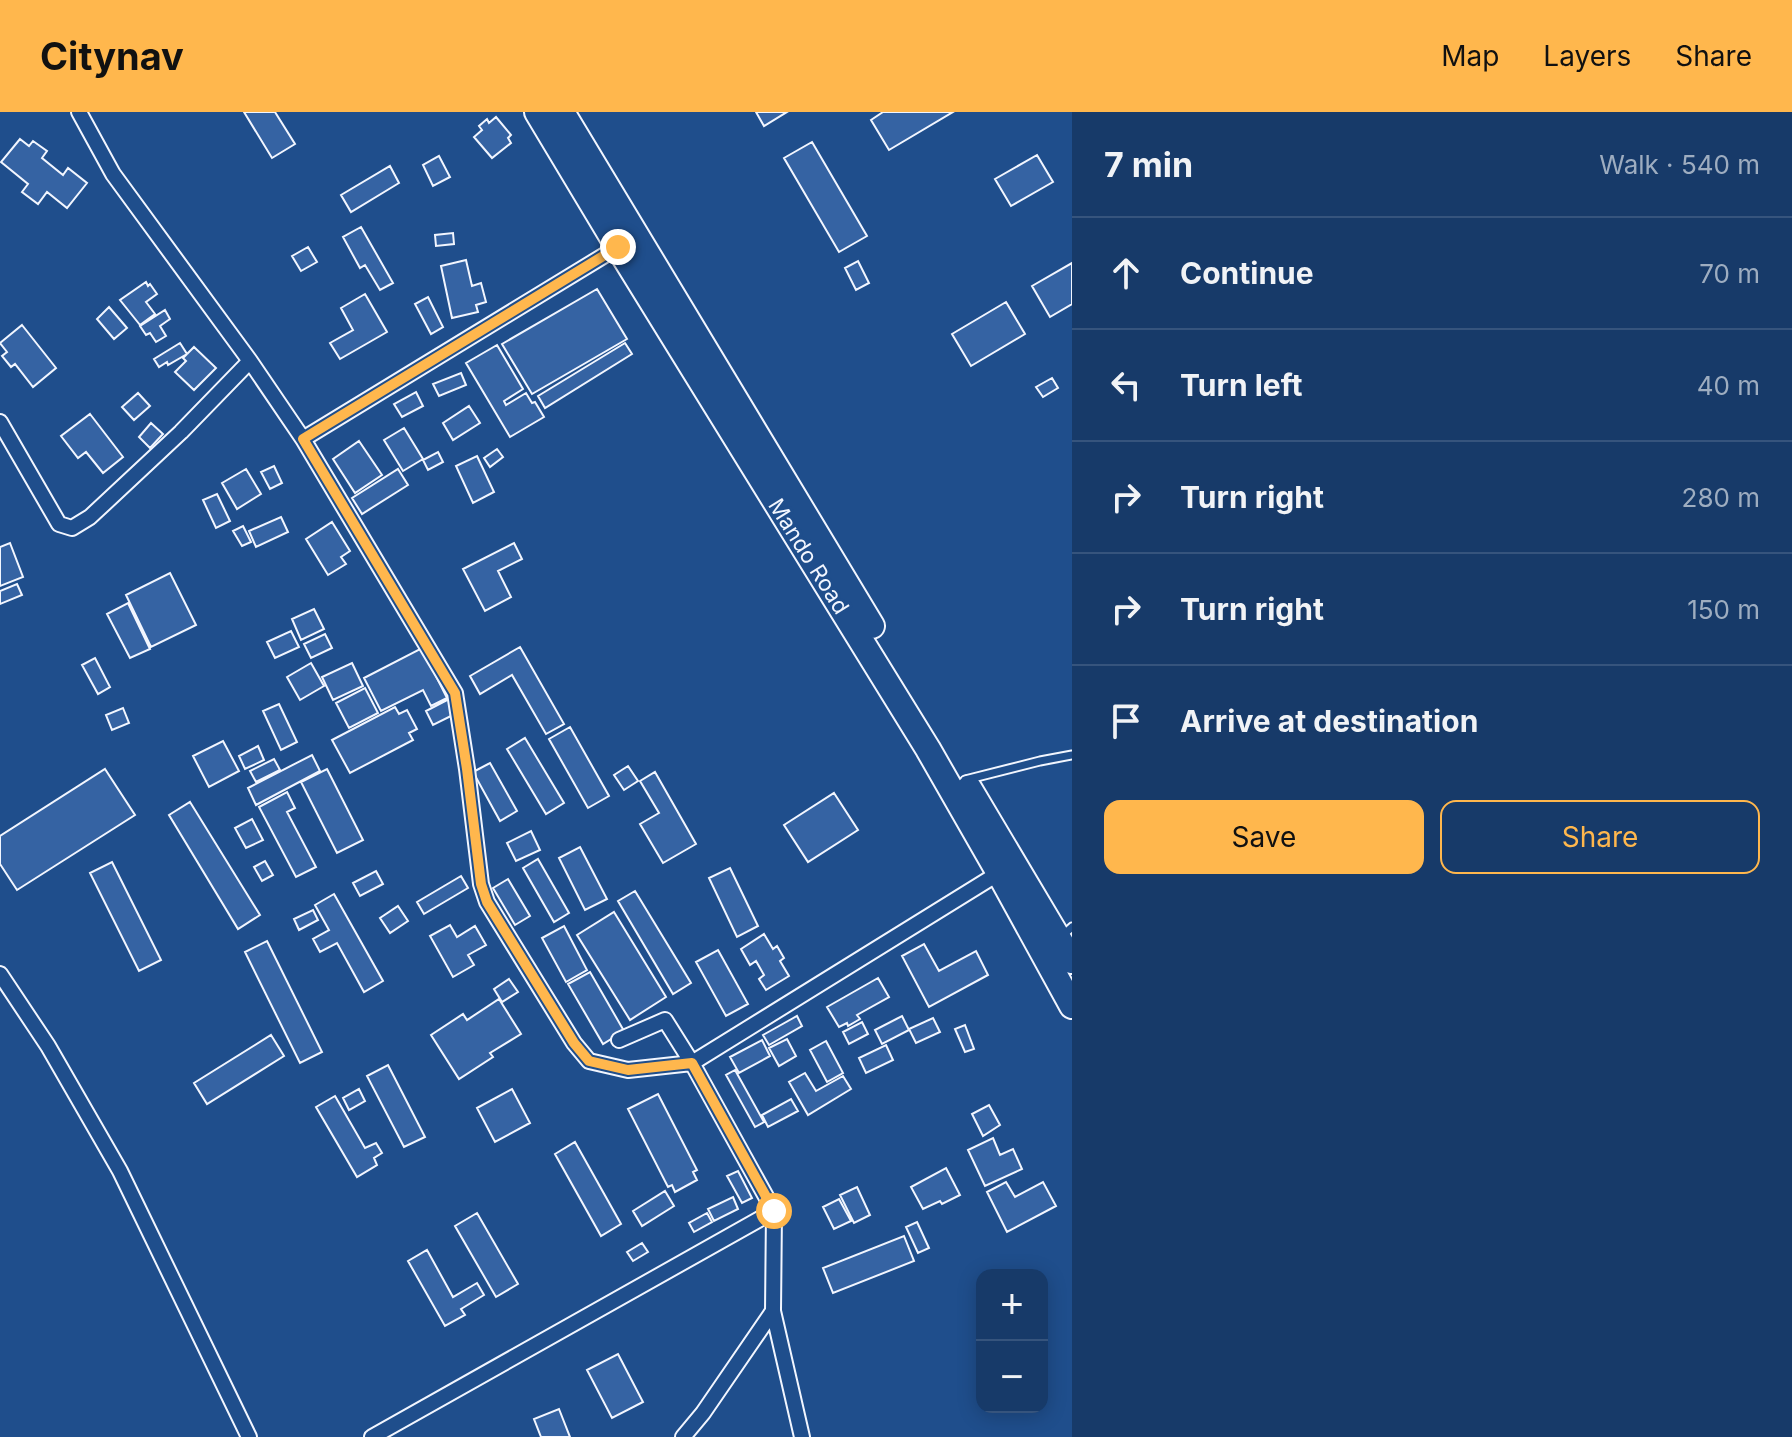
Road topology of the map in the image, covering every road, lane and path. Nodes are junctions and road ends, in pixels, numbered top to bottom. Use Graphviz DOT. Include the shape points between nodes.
graph roads {
  1 [pos="79,112"];
  2 [pos="537,112"];
  3 [pos="562,112"];
  4 [pos="618,247"];
  5 [pos="250,361"];
  6 [pos="0,422"];
  7 [pos="303,439"];
  8 [pos="1072,755"];
  9 [pos="964,780"];
  10 [pos="999,873"];
  11 [pos="1066,932"];
  12 [pos="1072,961"];
  13 [pos="0,974"];
  14 [pos="1072,1006"];
  15 [pos="619,1040"];
  16 [pos="692,1063"];
  17 [pos="774,1211"];
  18 [pos="773,1311"];
  19 [pos="249,1437"];
  20 [pos="372,1437"];
  21 [pos="683,1437"];
  22 [pos="802,1437"];
  1 -- 5 [label="street" via="113,174"];
  2 -- 4 [label="highway, Mando Road"];
  3 -- 9 [label="highway, Mando Road"];
  4 -- 7 [label="street"];
  4 -- 10 [label="highway, Mando Road"];
  5 -- 6 [label="street" via="158,454 72,528 59,524"];
  5 -- 7 [label="street"];
  7 -- 16 [label="street" via="455,693 487,902 574,1043 589,1061 628,1070"];
  8 -- 9 [label="lane"];
  9 -- 11 [label="highway, Mando Road"];
  10 -- 14 [label="highway, Mando Road"];
  10 -- 16 [label="street"];
  11 -- 12 [label="highway, Mando Road"];
  13 -- 19 [label="street" via="120,1171"];
  15 -- 16 [label="street" via="665,1020"];
  16 -- 17 [label="street"];
  17 -- 18 [label="street"];
  17 -- 20 [label="street"];
  18 -- 21 [label="street"];
  18 -- 22 [label="street"];
}
